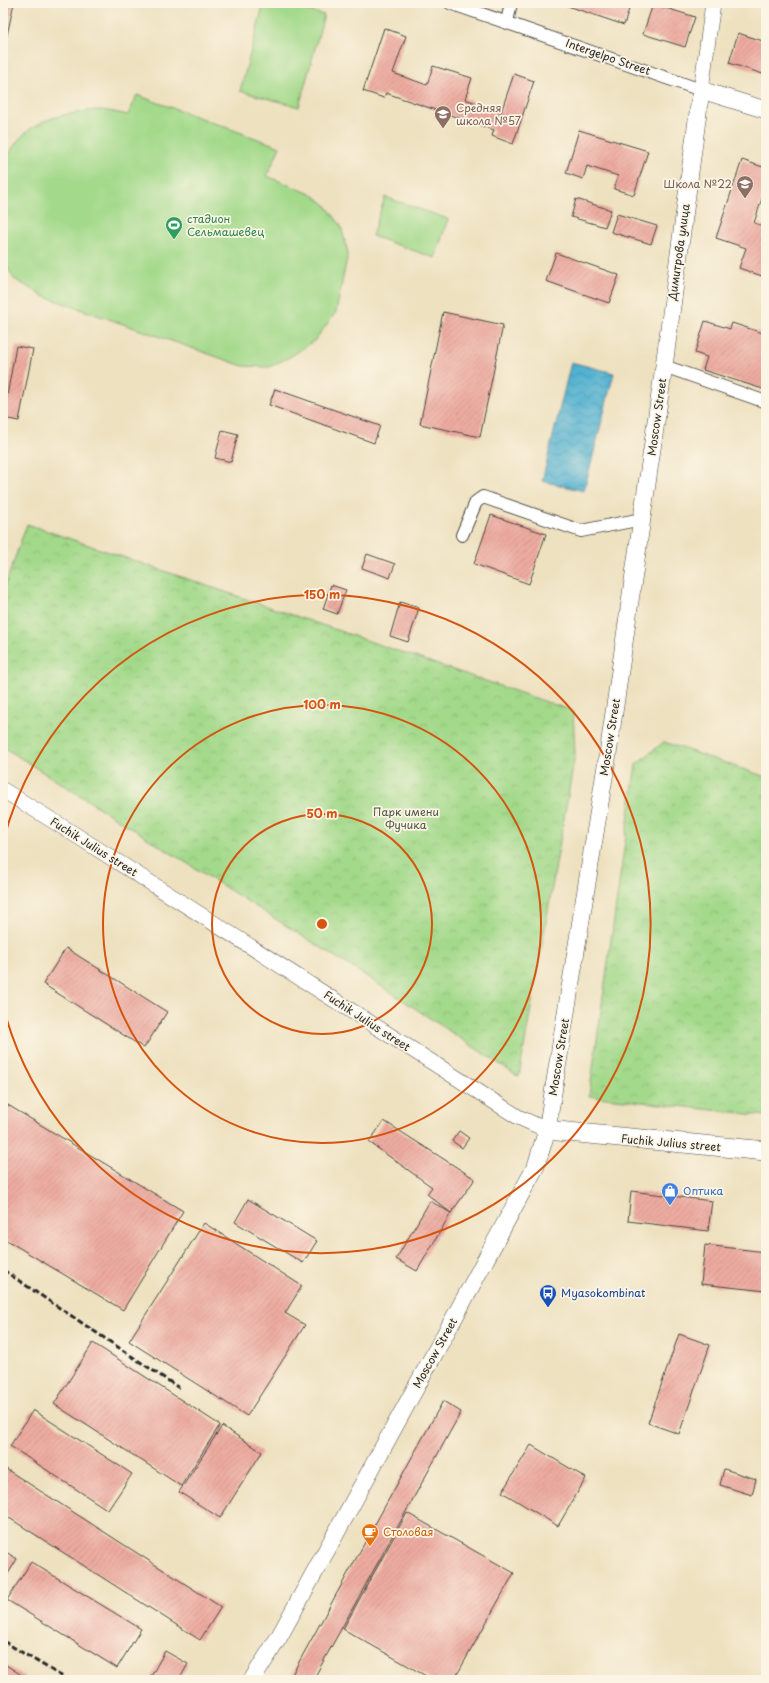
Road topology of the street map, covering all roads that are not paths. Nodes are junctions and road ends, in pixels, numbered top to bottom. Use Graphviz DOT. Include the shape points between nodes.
graph roads {
  1 [pos="450,3"];
  2 [pos="511,3"];
  3 [pos="713,3"];
  4 [pos="507,22"];
  5 [pos="701,90"];
  6 [pos="766,110"];
  7 [pos="664,366"];
  8 [pos="766,402"];
  9 [pos="642,519"];
  10 [pos="462,535"];
  11 [pos="3,790"];
  12 [pos="547,1130"];
  13 [pos="766,1151"];
  14 [pos="252,1680"];
  1 -- 4 [label="street, Intergelpo Street"];
  2 -- 4 [label="street"];
  3 -- 5 [label="street"];
  4 -- 5 [label="street, Intergelpo Street"];
  5 -- 6 [label="main road, Intergelpo Street"];
  5 -- 7 [label="main road, Димитрова улица"];
  7 -- 8 [label="street"];
  7 -- 9 [label="main road, Moscow Street"];
  9 -- 10 [label="street" via="581,530 483,497 476,502"];
  9 -- 12 [label="main road, Moscow Street" via="609,747"];
  11 -- 12 [label="street, Fuchik Julius street" via="518,1117"];
  12 -- 13 [label="main road, Fuchik Julius street"];
  12 -- 14 [label="main road, Moscow Street" via="536,1166 514,1208"];
}
